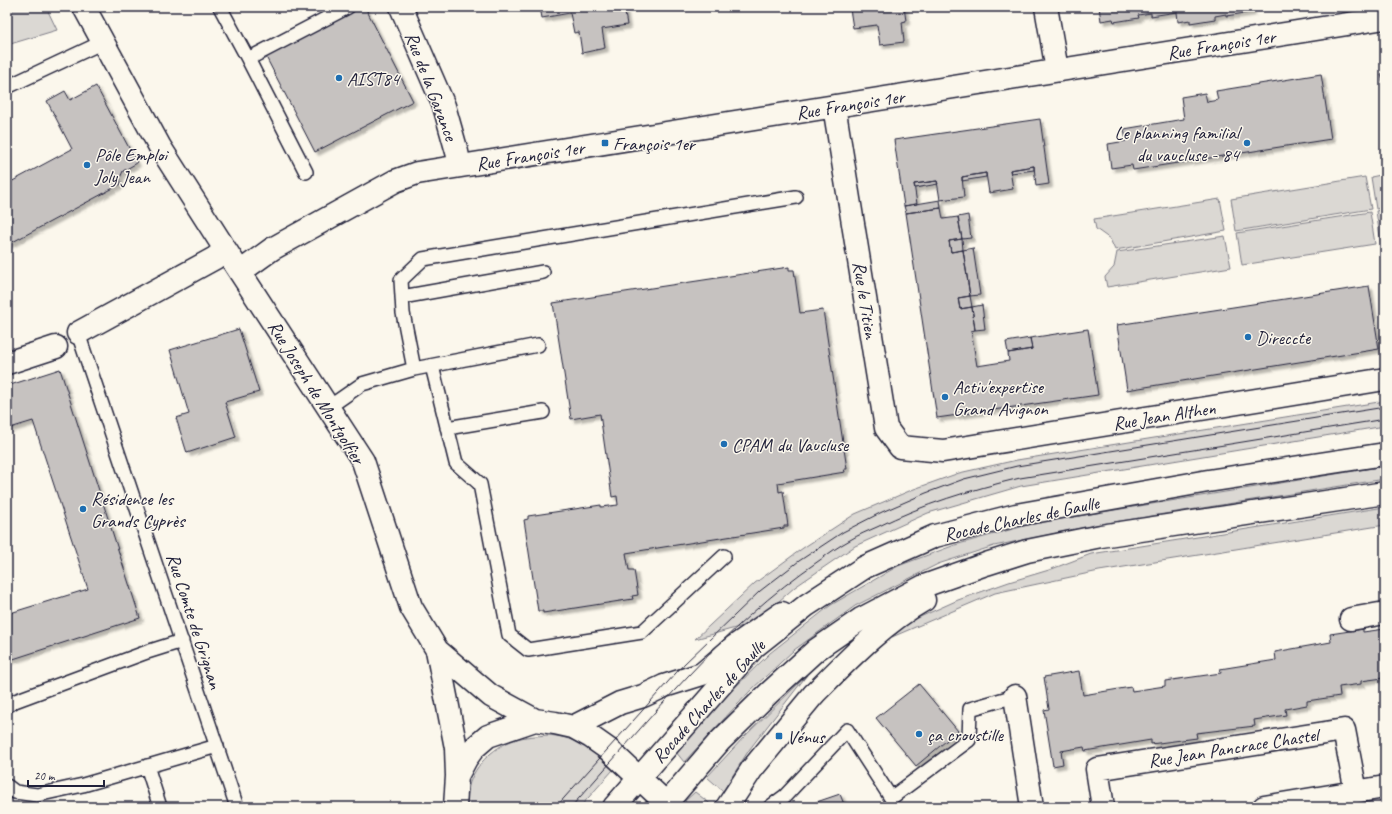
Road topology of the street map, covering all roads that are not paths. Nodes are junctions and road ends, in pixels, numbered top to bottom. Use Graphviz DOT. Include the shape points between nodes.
graph roads {
  1 [pos="84,7"];
  2 [pos="220,7"];
  3 [pos="348,7"];
  4 [pos="401,7"];
  5 [pos="1046,7"];
  6 [pos="1385,18"];
  7 [pos="104,42"];
  8 [pos="248,59"];
  9 [pos="1057,70"];
  10 [pos="7,86"];
  11 [pos="834,106"];
  12 [pos="460,166"];
  13 [pos="306,172"];
  14 [pos="796,197"];
  15 [pos="225,249"];
  16 [pos="240,272"];
  17 [pos="544,272"];
  18 [pos="402,297"];
  19 [pos="78,333"];
  20 [pos="538,345"];
  21 [pos="56,347"];
  22 [pos="7,363"];
  23 [pos="432,366"];
  24 [pos="414,369"];
  25 [pos="1385,379"];
  26 [pos="329,407"];
  27 [pos="544,412"];
  28 [pos="447,428"];
  29 [pos="943,451"];
  30 [pos="1385,454"];
  31 [pos="1385,493"];
  32 [pos="724,556"];
  33 [pos="986,564"];
  34 [pos="865,568"];
  35 [pos="1385,613"];
  36 [pos="1351,619"];
  37 [pos="182,641"];
  38 [pos="437,650"];
  39 [pos="1014,696"];
  40 [pos="7,706"];
  41 [pos="535,720"];
  42 [pos="573,728"];
  43 [pos="217,746"];
  44 [pos="147,766"];
  45 [pos="457,776"];
  46 [pos="638,778"];
  47 [pos="7,786"];
  48 [pos="1385,787"];
  49 [pos="1356,792"];
  50 [pos="666,806"];
  51 [pos="160,807"];
  52 [pos="238,807"];
  53 [pos="454,807"];
  54 [pos="614,807"];
  55 [pos="727,807"];
  56 [pos="770,807"];
  57 [pos="1032,807"];
  58 [pos="1103,807"];
  59 [pos="1264,807"];
  1 -- 7 [label="street, Rue Joseph de Montgolfier"];
  2 -- 8 [label="lane"];
  3 -- 8 [label="lane"];
  4 -- 12 [label="street, Rue de la Garance" via="444,106"];
  5 -- 9 [label="street"];
  6 -- 9 [label="street, Rue François 1er"];
  7 -- 10 [label="lane"];
  7 -- 15 [label="street, Rue Joseph de Montgolfier" via="160,147"];
  8 -- 13 [label="lane"];
  9 -- 11 [label="street, Rue François 1er"];
  11 -- 12 [label="street, Rue François 1er"];
  11 -- 29 [label="street, Rue le Titien" via="886,428 900,447"];
  12 -- 16 [label="street, Rue François 1er" via="417,173 395,181 272,250"];
  14 -- 18 [label="lane" via="423,259 401,280"];
  15 -- 16 [label="street, Rue Joseph de Montgolfier"];
  15 -- 19 [label="street" via="215,258"];
  16 -- 26 [label="street, Rue Joseph de Montgolfier"];
  17 -- 18 [label="lane"];
  18 -- 24 [label="lane" via="402,313"];
  19 -- 37 [label="lane, Rue Comte de Grignan"];
  20 -- 23 [label="lane"];
  21 -- 22 [label="street"];
  23 -- 24 [label="lane"];
  23 -- 28 [label="lane"];
  24 -- 26 [label="lane" via="362,384"];
  25 -- 29 [label="street, Rue Jean Althen"];
  26 -- 38 [label="street, Rue Joseph de Montgolfier" via="363,461 411,607"];
  27 -- 28 [label="lane"];
  28 -- 32 [label="lane" via="456,464 480,484 509,635 528,650 642,632"];
  30 -- 34 [label="street, Rocade Charles de Gaulle" via="1208,481 1016,515 935,536"];
  31 -- 33 [label="street, Rocade Charles de Gaulle" via="1101,536 1027,551"];
  33 -- 50 [label="street, Rocade Charles de Gaulle" via="924,586 861,619 816,650 719,742"];
  33 -- 55 [label="street" via="914,605 868,640 814,694 752,769"];
  34 -- 42 [label="street" via="810,593 735,646 702,674 620,703"];
  34 -- 46 [label="street, Rocade Charles de Gaulle" via="807,605 754,647"];
  35 -- 36 [label="street"];
  37 -- 40 [label="lane"];
  37 -- 43 [label="lane, Rue Comte de Grignan"];
  38 -- 41 [label="street" via="491,696"];
  38 -- 45 [label="street" via="456,748"];
  39 -- 56 [label="lane" via="970,709 969,740 891,798 847,730 785,796"];
  39 -- 57 [label="street"];
  41 -- 42 [label="street"];
  41 -- 45 [label="street" via="488,736 474,748"];
  42 -- 46 [label="street" via="608,749"];
  43 -- 44 [label="lane"];
  43 -- 52 [label="lane, Rue Comte de Grignan"];
  44 -- 47 [label="lane" via="83,785 37,795 15,792"];
  44 -- 51 [label="lane"];
  45 -- 53 [label="street"];
  46 -- 50 [label="street"];
  46 -- 54 [label="street, Rocade Charles de Gaulle"];
  48 -- 49 [label="street"];
  49 -- 58 [label="street, Rue Jean Pancrace Chastel" via="1344,730 1097,769"];
  49 -- 59 [label="street"];
}
